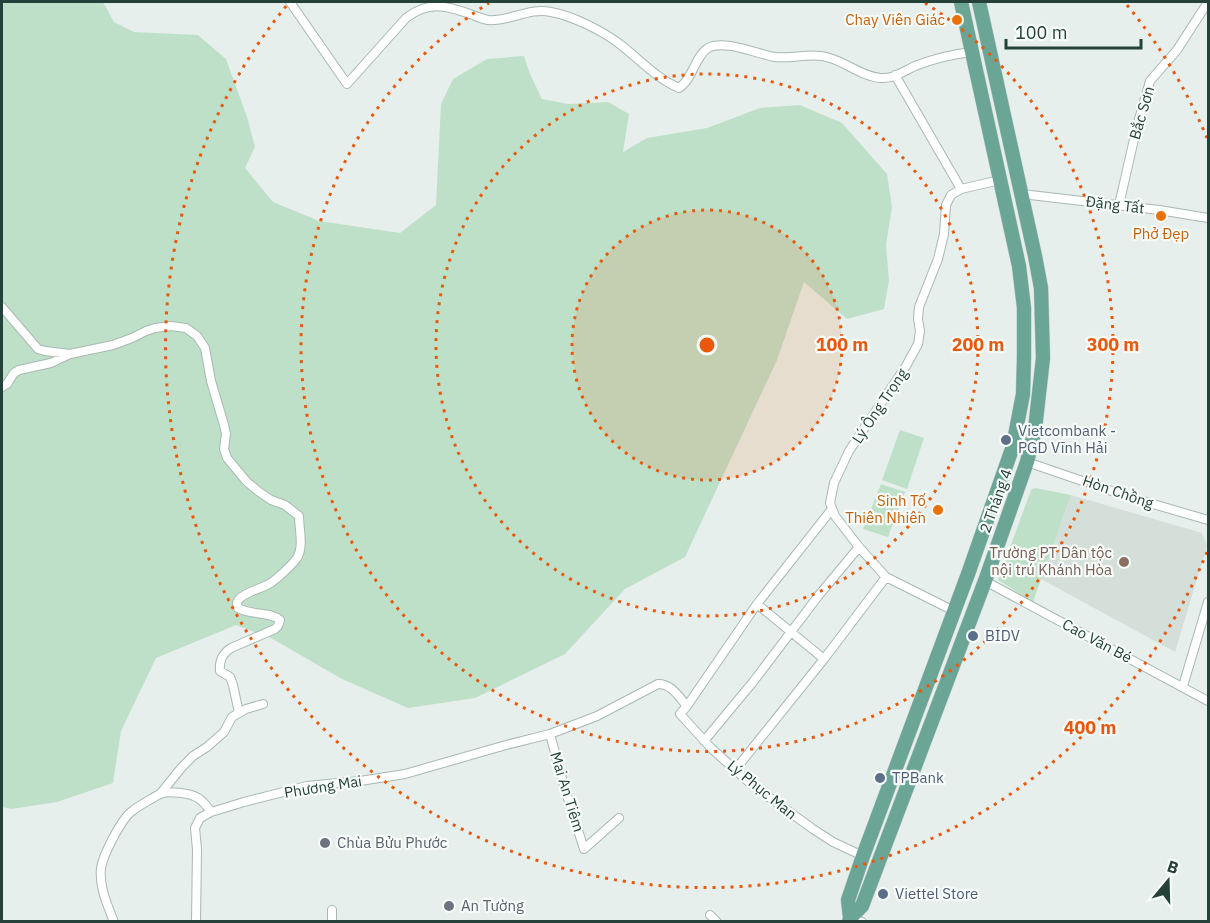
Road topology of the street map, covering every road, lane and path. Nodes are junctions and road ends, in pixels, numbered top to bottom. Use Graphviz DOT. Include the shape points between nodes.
graph roads {
  1 [pos="290,2"];
  2 [pos="961,2"];
  3 [pos="979,2"];
  4 [pos="1209,2"];
  5 [pos="972,52"];
  6 [pos="895,75"];
  7 [pos="1000,180"];
  8 [pos="961,189"];
  9 [pos="1022,194"];
  10 [pos="1005,197"];
  11 [pos="1119,205"];
  12 [pos="1209,218"];
  13 [pos="2,307"];
  14 [pos="70,354"];
  15 [pos="2,387"];
  16 [pos="1013,446"];
  17 [pos="1028,462"];
  18 [pos="831,509"];
  19 [pos="1209,520"];
  20 [pos="860,547"];
  21 [pos="886,577"];
  22 [pos="985,581"];
  23 [pos="1209,602"];
  24 [pos="757,604"];
  25 [pos="954,611"];
  26 [pos="791,632"];
  27 [pos="824,659"];
  28 [pos="1183,686"];
  29 [pos="1209,701"];
  30 [pos="262,704"];
  31 [pos="687,706"];
  32 [pos="239,713"];
  33 [pos="550,734"];
  34 [pos="704,741"];
  35 [pos="735,770"];
  36 [pos="161,793"];
  37 [pos="211,812"];
  38 [pos="619,818"];
  39 [pos="863,856"];
  40 [pos="332,910"];
  41 [pos="854,920"];
  42 [pos="114,921"];
  43 [pos="196,921"];
  44 [pos="332,921"];
  1 -- 6 [label="street" via="347,84 406,18 429,6 450,7 487,20 539,10 557,13 613,39 679,88 702,53 719,45 775,57 824,56 870,76"];
  2 -- 5 [label="main road, 2 Tháng 4"];
  3 -- 9 [label="main road, 2 Tháng 4"];
  4 -- 11 [label="street, Bắc Sơn" via="1177,50 1150,81"];
  5 -- 6 [label="street" via="952,54"];
  5 -- 7 [label="main road, 2 Tháng 4"];
  6 -- 8 [label="street"];
  7 -- 8 [label="street"];
  7 -- 10 [label="main road, 2 Tháng 4"];
  8 -- 18 [label="street, Lý Ông Trọng" via="946,204 938,259 919,307 918,344 849,451 834,483"];
  9 -- 10 [label="main road"];
  9 -- 11 [label="street, Đặng Tất"];
  9 -- 17 [label="main road, 2 Tháng 4" via="1041,288 1043,358"];
  10 -- 16 [label="main road, 2 Tháng 4" via="1024,308 1023,394"];
  11 -- 12 [label="street, Đặng Tất"];
  13 -- 14 [label="street" via="38,349"];
  14 -- 15 [label="street" via="19,370"];
  14 -- 32 [label="street" via="119,343 155,328 179,327 192,332 205,348 226,434 227,458 258,491 299,516 297,558 270,584 237,602 238,608 249,613 274,615 280,620 275,629 245,641 221,658 220,671 230,677"];
  16 -- 17 [label="main road"];
  16 -- 25 [label="main road, 2 Tháng 4"];
  17 -- 19 [label="street, Hòn Chồng"];
  17 -- 22 [label="main road, 2 Tháng 4"];
  18 -- 20 [label="street"];
  18 -- 24 [label="street"];
  20 -- 21 [label="street"];
  20 -- 26 [label="street"];
  21 -- 25 [label="street"];
  21 -- 27 [label="street"];
  22 -- 28 [label="street, Cao Văn Bé"];
  22 -- 41 [label="main road, 2 Tháng 4"];
  23 -- 28 [label="street"];
  24 -- 26 [label="street"];
  24 -- 31 [label="street"];
  25 -- 39 [label="main road, 2 Tháng 4"];
  26 -- 27 [label="street"];
  26 -- 34 [label="street"];
  27 -- 35 [label="street"];
  28 -- 29 [label="street, Cao Văn Bé"];
  30 -- 32 [label="street"];
  31 -- 33 [label="street, Phương Mai" via="669,687 658,684 597,716"];
  31 -- 34 [label="street, Lý Phục Man" via="680,714"];
  32 -- 36 [label="street" via="232,717 224,732 182,766"];
  33 -- 37 [label="street, Phương Mai" via="405,774 307,786"];
  33 -- 38 [label="street, Mai An Tiêm" via="584,849"];
  34 -- 35 [label="street, Lý Phục Man"];
  35 -- 39 [label="street, Lý Phục Man" via="813,829"];
  36 -- 37 [label="street" via="195,797 204,801"];
  36 -- 42 [label="street" via="130,813 104,857 103,891"];
  37 -- 43 [label="street" via="200,818 195,828"];
  39 -- 41 [label="main road, 2 Tháng 4" via="848,900"];
  40 -- 44 [label="street"];
}
